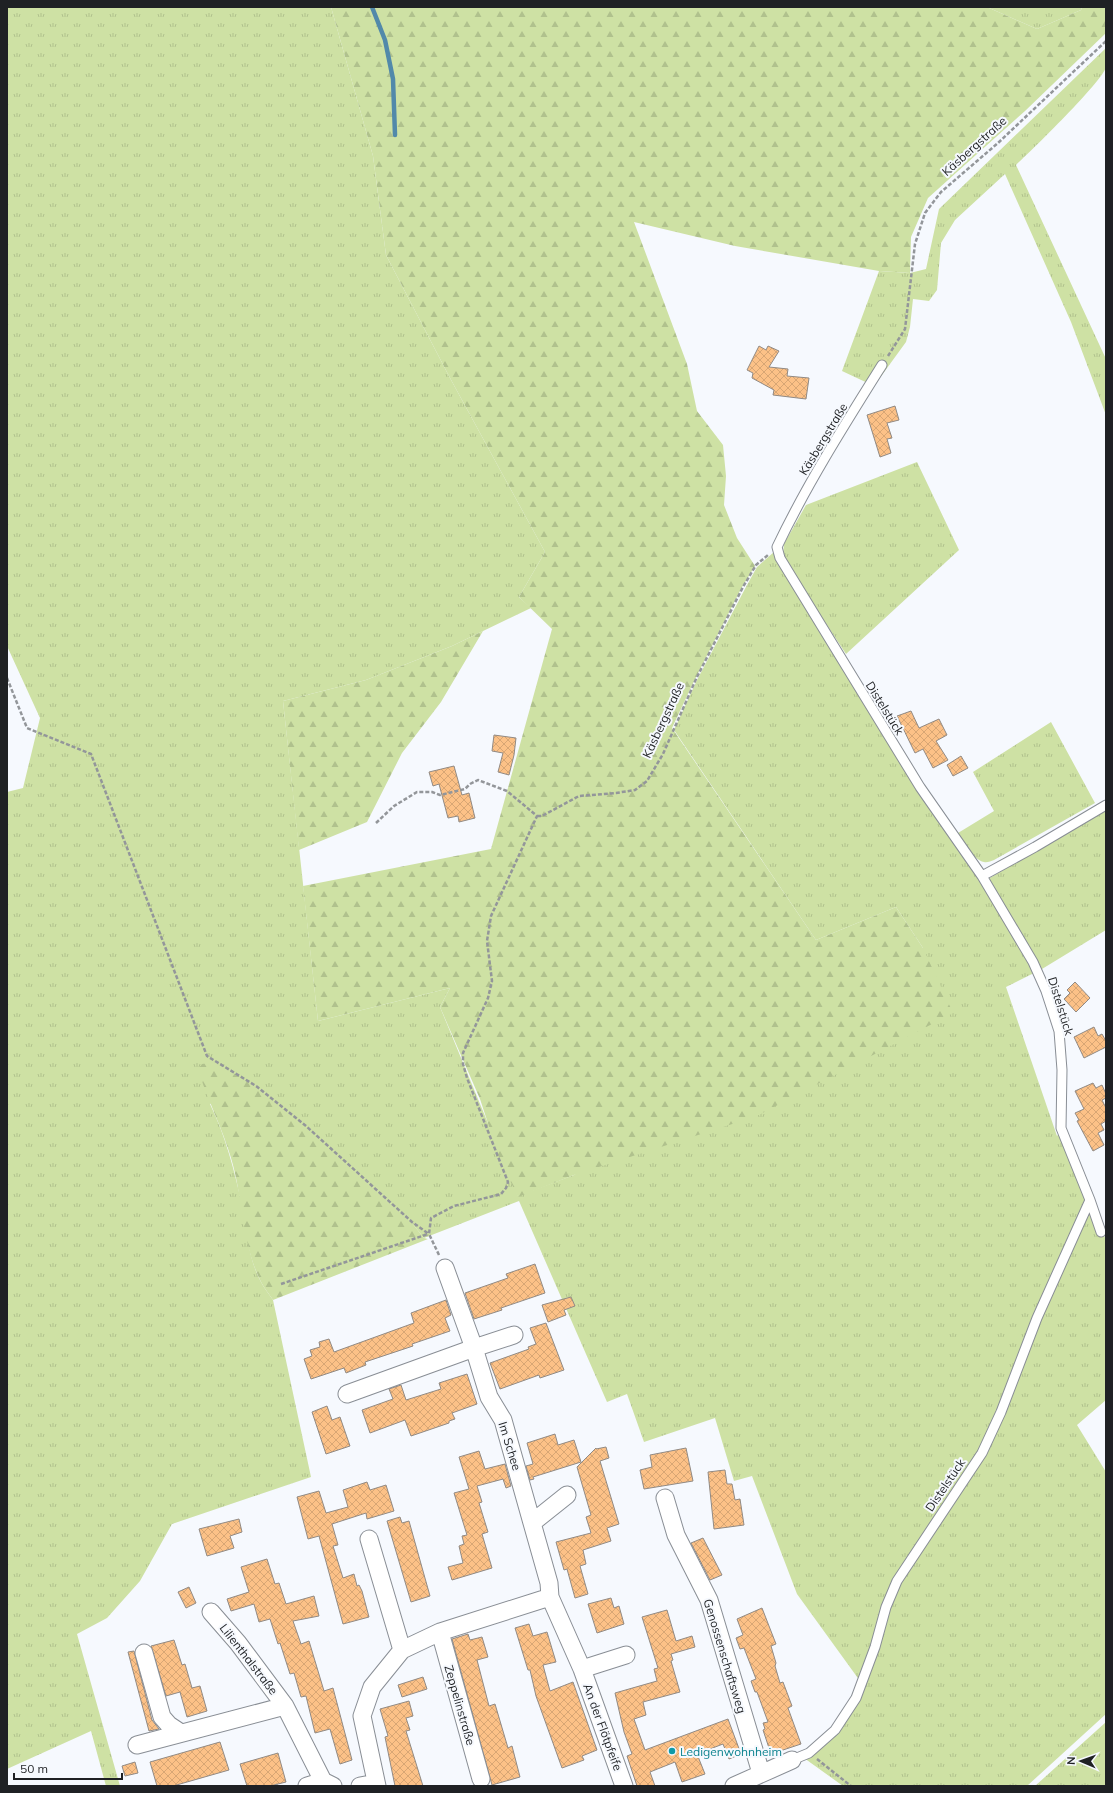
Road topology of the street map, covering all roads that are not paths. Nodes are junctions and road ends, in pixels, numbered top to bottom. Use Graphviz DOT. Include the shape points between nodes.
graph roads {
  1 [pos="882,365"];
  2 [pos="777,547"];
  3 [pos="1106,805"];
  4 [pos="982,876"];
  5 [pos="1090,1200"];
  6 [pos="1100,1232"];
  7 [pos="445,1268"];
  8 [pos="514,1335"];
  9 [pos="474,1348"];
  10 [pos="347,1394"];
  11 [pos="567,1495"];
  12 [pos="665,1498"];
  13 [pos="532,1523"];
  14 [pos="368,1539"];
  15 [pos="550,1597"];
  16 [pos="211,1612"];
  17 [pos="440,1632"];
  18 [pos="402,1650"];
  19 [pos="144,1654"];
  20 [pos="626,1655"];
  21 [pos="582,1669"];
  22 [pos="286,1706"];
  23 [pos="181,1733"];
  24 [pos="137,1745"];
  25 [pos="792,1760"];
  26 [pos="761,1774"];
  27 [pos="481,1779"];
  28 [pos="328,1784"];
  29 [pos="371,1785"];
  30 [pos="307,1786"];
  31 [pos="624,1786"];
  32 [pos="734,1786"];
  1 -- 2 [label="lane, Käsbergstraße" via="800,503"];
  2 -- 4 [label="lane, Distelstück" via="780,558 920,787"];
  3 -- 4 [label="lane"];
  4 -- 5 [label="lane, Distelstück" via="1033,962 1046,991 1059,1031 1062,1070 1061,1128"];
  5 -- 6 [label="lane, Distelstück"];
  5 -- 25 [label="lane, Distelstück" via="1037,1318 982,1453 897,1580 856,1698 835,1730 809,1753"];
  7 -- 9 [label="street, Im Schee"];
  8 -- 9 [label="street"];
  9 -- 10 [label="street"];
  9 -- 13 [label="street, Im Schee" via="489,1397 503,1420"];
  11 -- 13 [label="street"];
  12 -- 26 [label="street, Genossenschaftsweg" via="676,1535 709,1600"];
  13 -- 15 [label="street, An der Flötpfeife" via="549,1583"];
  14 -- 18 [label="street"];
  15 -- 17 [label="street"];
  15 -- 21 [label="street, An der Flötpfeife"];
  16 -- 22 [label="street, Lilienthalstraße"];
  17 -- 18 [label="street"];
  17 -- 27 [label="street, Zeppelinstraße"];
  18 -- 29 [label="street" via="372,1687 362,1716"];
  19 -- 23 [label="street" via="162,1717"];
  20 -- 21 [label="street, An der Flötpfeife"];
  21 -- 31 [label="street, An der Flötpfeife"];
  22 -- 23 [label="street, Lilienthalstraße"];
  22 -- 28 [label="street, Lilienthalstraße"];
  23 -- 24 [label="street, Lilienthalstraße"];
  25 -- 26 [label="street"];
  26 -- 32 [label="street"];
  28 -- 30 [label="street"];
}
